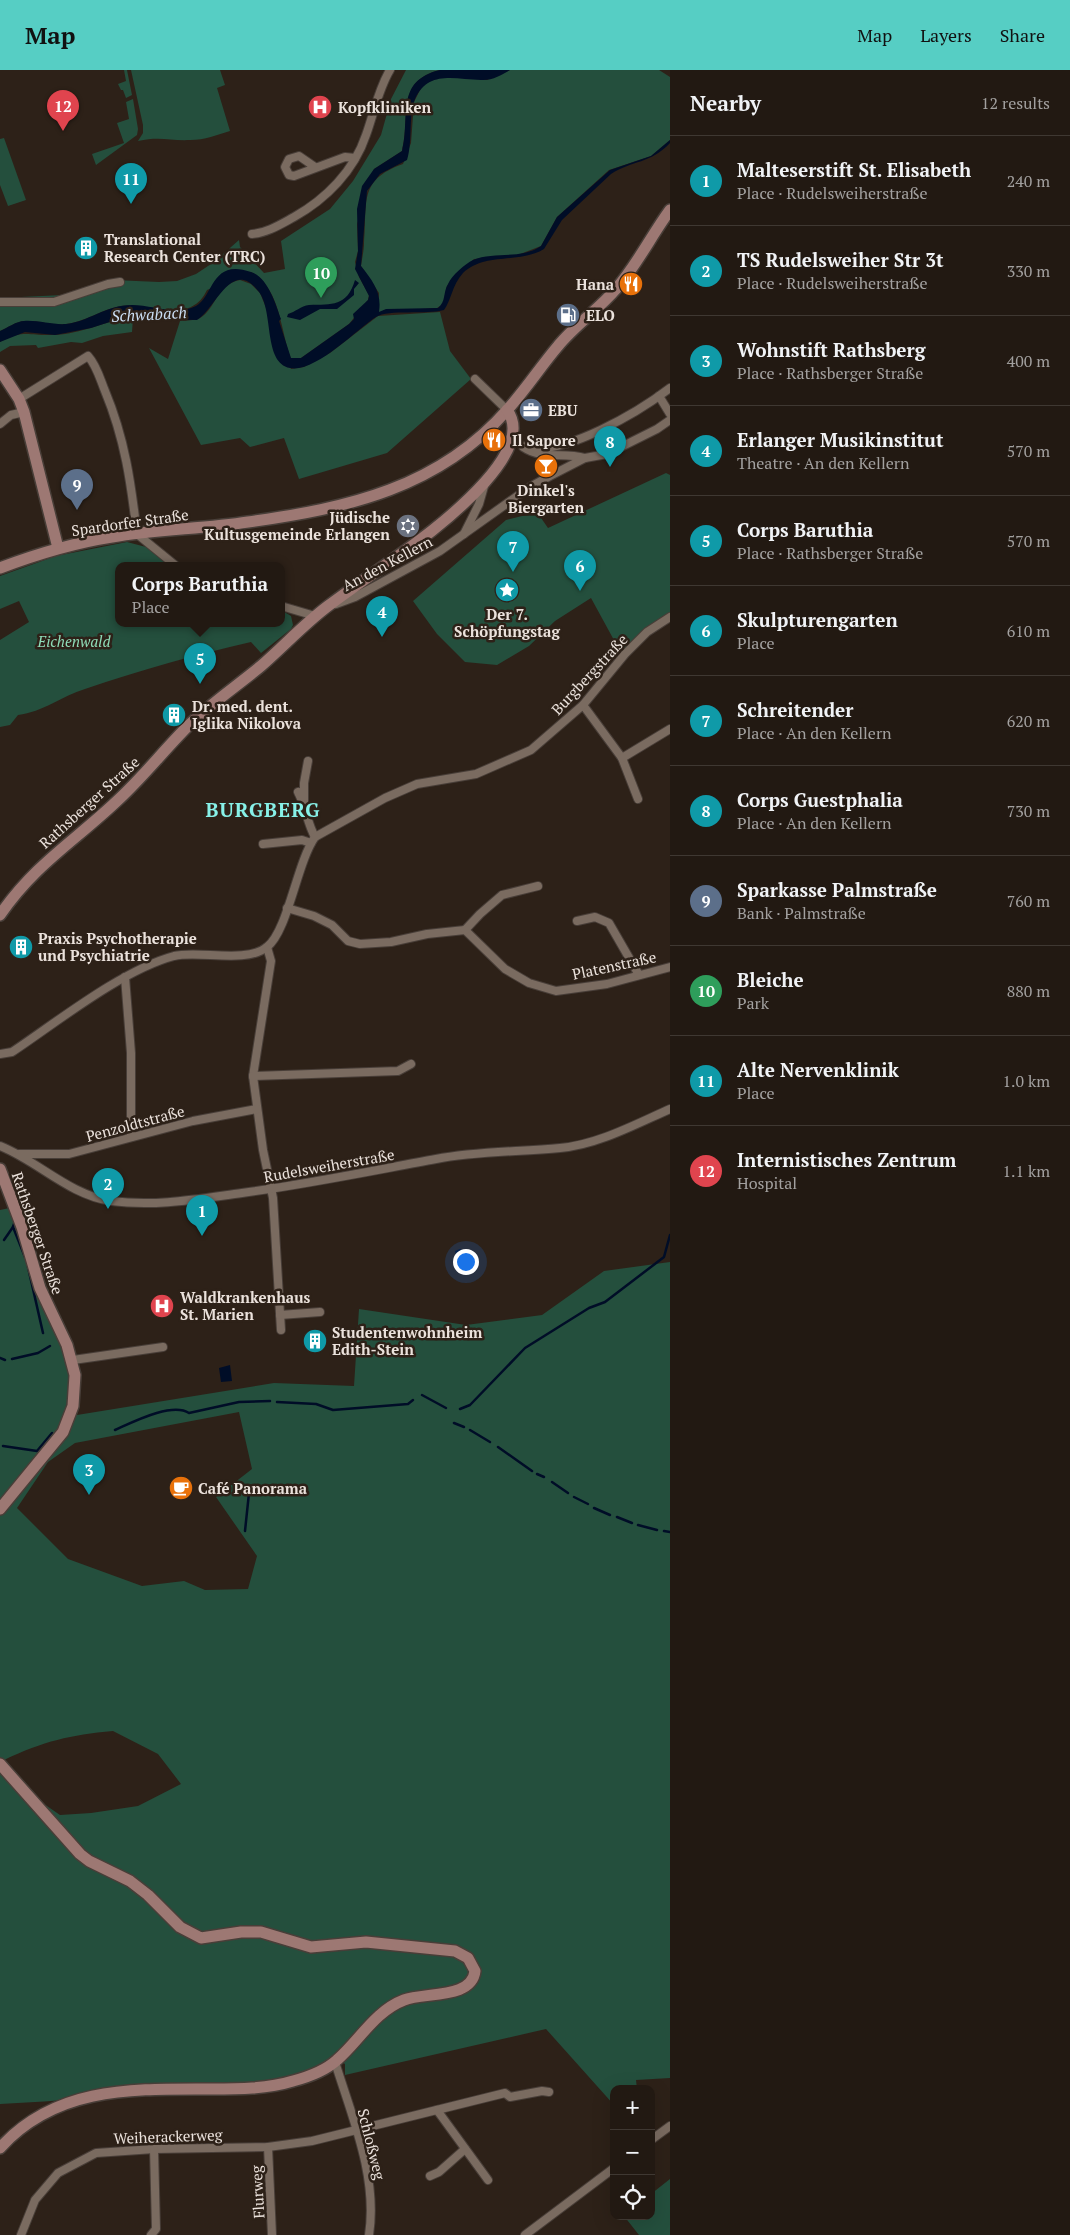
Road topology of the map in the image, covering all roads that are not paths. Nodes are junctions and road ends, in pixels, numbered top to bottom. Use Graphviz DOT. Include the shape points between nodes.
graph roads {
  1 [pos="390,70"];
  2 [pos="355,158"];
  3 [pos="338,159"];
  4 [pos="315,167"];
  5 [pos="348,169"];
  6 [pos="670,210"];
  7 [pos="252,234"];
  8 [pos="120,282"];
  9 [pos="0,302"];
  10 [pos="0,370"];
  11 [pos="475,379"];
  12 [pos="670,388"];
  13 [pos="660,396"];
  14 [pos="18,399"];
  15 [pos="508,410"];
  16 [pos="24,412"];
  17 [pos="670,414"];
  18 [pos="670,420"];
  19 [pos="0,424"];
  20 [pos="513,438"];
  21 [pos="523,447"];
  22 [pos="585,458"];
  23 [pos="484,483"];
  24 [pos="136,534"];
  25 [pos="463,536"];
  26 [pos="58,548"];
  27 [pos="171,562"];
  28 [pos="0,568"];
  29 [pos="285,607"];
  30 [pos="327,607"];
  31 [pos="315,616"];
  32 [pos="670,616"];
  33 [pos="583,705"];
  34 [pos="670,728"];
  35 [pos="622,758"];
  36 [pos="308,762"];
  37 [pos="298,792"];
  38 [pos="638,799"];
  39 [pos="304,804"];
  40 [pos="313,840"];
  41 [pos="263,844"];
  42 [pos="538,886"];
  43 [pos="287,908"];
  44 [pos="0,915"];
  45 [pos="576,920"];
  46 [pos="465,930"];
  47 [pos="267,947"];
  48 [pos="670,967"];
  49 [pos="640,975"];
  50 [pos="125,977"];
  51 [pos="0,1054"];
  52 [pos="411,1064"];
  53 [pos="253,1076"];
  54 [pos="256,1109"];
  55 [pos="670,1109"];
  56 [pos="131,1137"];
  57 [pos="0,1146"];
  58 [pos="19,1154"];
  59 [pos="0,1169"];
  60 [pos="272,1190"];
  61 [pos="320,1312"];
  62 [pos="280,1315"];
  63 [pos="281,1330"];
  64 [pos="163,1347"];
  65 [pos="72,1360"];
  66 [pos="0,1509"];
  67 [pos="0,1764"];
  68 [pos="336,2062"];
  69 [pos="549,2092"];
  70 [pos="437,2110"];
  71 [pos="670,2126"];
  72 [pos="356,2132"];
  73 [pos="655,2137"];
  74 [pos="268,2147"];
  75 [pos="0,2148"];
  76 [pos="154,2149"];
  77 [pos="466,2149"];
  78 [pos="610,2171"];
  79 [pos="430,2176"];
  80 [pos="488,2180"];
  81 [pos="528,2234"];
  82 [pos="20,2235"];
  83 [pos="152,2235"];
  84 [pos="272,2235"];
  85 [pos="369,2235"];
  1 -- 2 [label="street"];
  2 -- 3 [label="street"];
  2 -- 5 [label="street"];
  3 -- 4 [label="street"];
  3 -- 5 [label="street"];
  5 -- 7 [label="street" via="321,200 273,228"];
  6 -- 15 [label="street, Spardorfer Straße" via="637,264 559,344"];
  8 -- 9 [label="street" via="54,302"];
  10 -- 14 [label="street"];
  11 -- 15 [label="street"];
  12 -- 13 [label="street"];
  13 -- 17 [label="street"];
  13 -- 21 [label="street" via="640,410 586,436 555,445"];
  14 -- 16 [label="street"];
  14 -- 24 [label="street" via="88,356 121,432"];
  15 -- 20 [label="street" via="515,426"];
  15 -- 24 [label="street, Spardorfer Straße" via="471,445 442,466 380,495 323,510 250,522"];
  16 -- 19 [label="street" via="10,415"];
  16 -- 26 [label="street"];
  18 -- 22 [label="street, An den Kellern" via="607,454"];
  20 -- 21 [label="street"];
  20 -- 23 [label="street, Rathsberger Straße"];
  21 -- 22 [label="street, An den Kellern" via="534,454 570,454"];
  22 -- 25 [label="street, An den Kellern" via="530,487"];
  23 -- 25 [label="street"];
  23 -- 30 [label="street, Rathsberger Straße" via="440,525"];
  24 -- 26 [label="street, Spardorfer Straße"];
  24 -- 27 [label="street"];
  25 -- 30 [label="street, An den Kellern" via="355,597"];
  26 -- 28 [label="street, Spardorfer Straße"];
  29 -- 31 [label="street"];
  30 -- 31 [label="street, Rathsberger Straße"];
  31 -- 44 [label="street, Rathsberger Straße" via="189,725 118,800 18,889"];
  32 -- 33 [label="street, Burgbergstraße" via="647,632 625,654"];
  33 -- 35 [label="street"];
  33 -- 40 [label="street, Burgbergstraße" via="531,750 476,774 417,784"];
  34 -- 35 [label="street"];
  35 -- 38 [label="street"];
  36 -- 39 [label="street"];
  37 -- 39 [label="street"];
  39 -- 40 [label="street"];
  40 -- 41 [label="street"];
  40 -- 43 [label="street"];
  42 -- 46 [label="street" via="502,895"];
  43 -- 46 [label="street" via="326,922 348,940 360,944"];
  43 -- 47 [label="street"];
  45 -- 49 [label="street" via="595,917 609,923"];
  46 -- 49 [label="street, Platenstraße" via="505,969 529,984 556,991 607,984"];
  47 -- 50 [label="street" via="252,954 175,956"];
  47 -- 53 [label="street" via="270,961"];
  48 -- 49 [label="street, Platenstraße"];
  50 -- 51 [label="street" via="12,1052"];
  50 -- 56 [label="street" via="131,1052"];
  52 -- 53 [label="street" via="398,1071"];
  53 -- 54 [label="street"];
  54 -- 56 [label="street, Penzoldtstraße"];
  54 -- 60 [label="street"];
  55 -- 60 [label="street, Rudelsweiherstraße" via="582,1144 460,1154"];
  56 -- 58 [label="street, Penzoldtstraße" via="69,1154"];
  57 -- 58 [label="street, Rudelsweiherstraße"];
  58 -- 60 [label="street, Rudelsweiherstraße" via="77,1190 108,1200 171,1203"];
  59 -- 65 [label="street, Rathsberger Straße" via="40,1288 62,1331"];
  60 -- 62 [label="street"];
  61 -- 62 [label="street"];
  62 -- 63 [label="street"];
  64 -- 65 [label="street"];
  65 -- 66 [label="street, Rathsberger Straße" via="74,1396 63,1432"];
  67 -- 68 [label="street" via="80,1854 130,1881 191,1935 201,1938 261,1932 320,1948 357,1942 388,1944 459,1952 471,1960 475,1971 468,1986 393,2005"];
  68 -- 72 [label="street, Schloßweg"];
  68 -- 75 [label="street" via="292,2082 259,2087 144,2090 82,2098 37,2117"];
  69 -- 70 [label="street, Weiherackerweg" via="510,2097 505,2093"];
  70 -- 72 [label="street, Weiherackerweg"];
  70 -- 77 [label="street"];
  71 -- 73 [label="street"];
  72 -- 74 [label="street, Weiherackerweg"];
  72 -- 85 [label="street, Schloßweg" via="368,2172"];
  74 -- 76 [label="street, Weiherackerweg"];
  74 -- 84 [label="street, Flurweg"];
  76 -- 82 [label="street, Weiherackerweg" via="96,2153 58,2173 35,2200"];
  76 -- 83 [label="street" via="156,2229"];
  77 -- 79 [label="street"];
  77 -- 80 [label="street"];
  78 -- 81 [label="street"];
}
